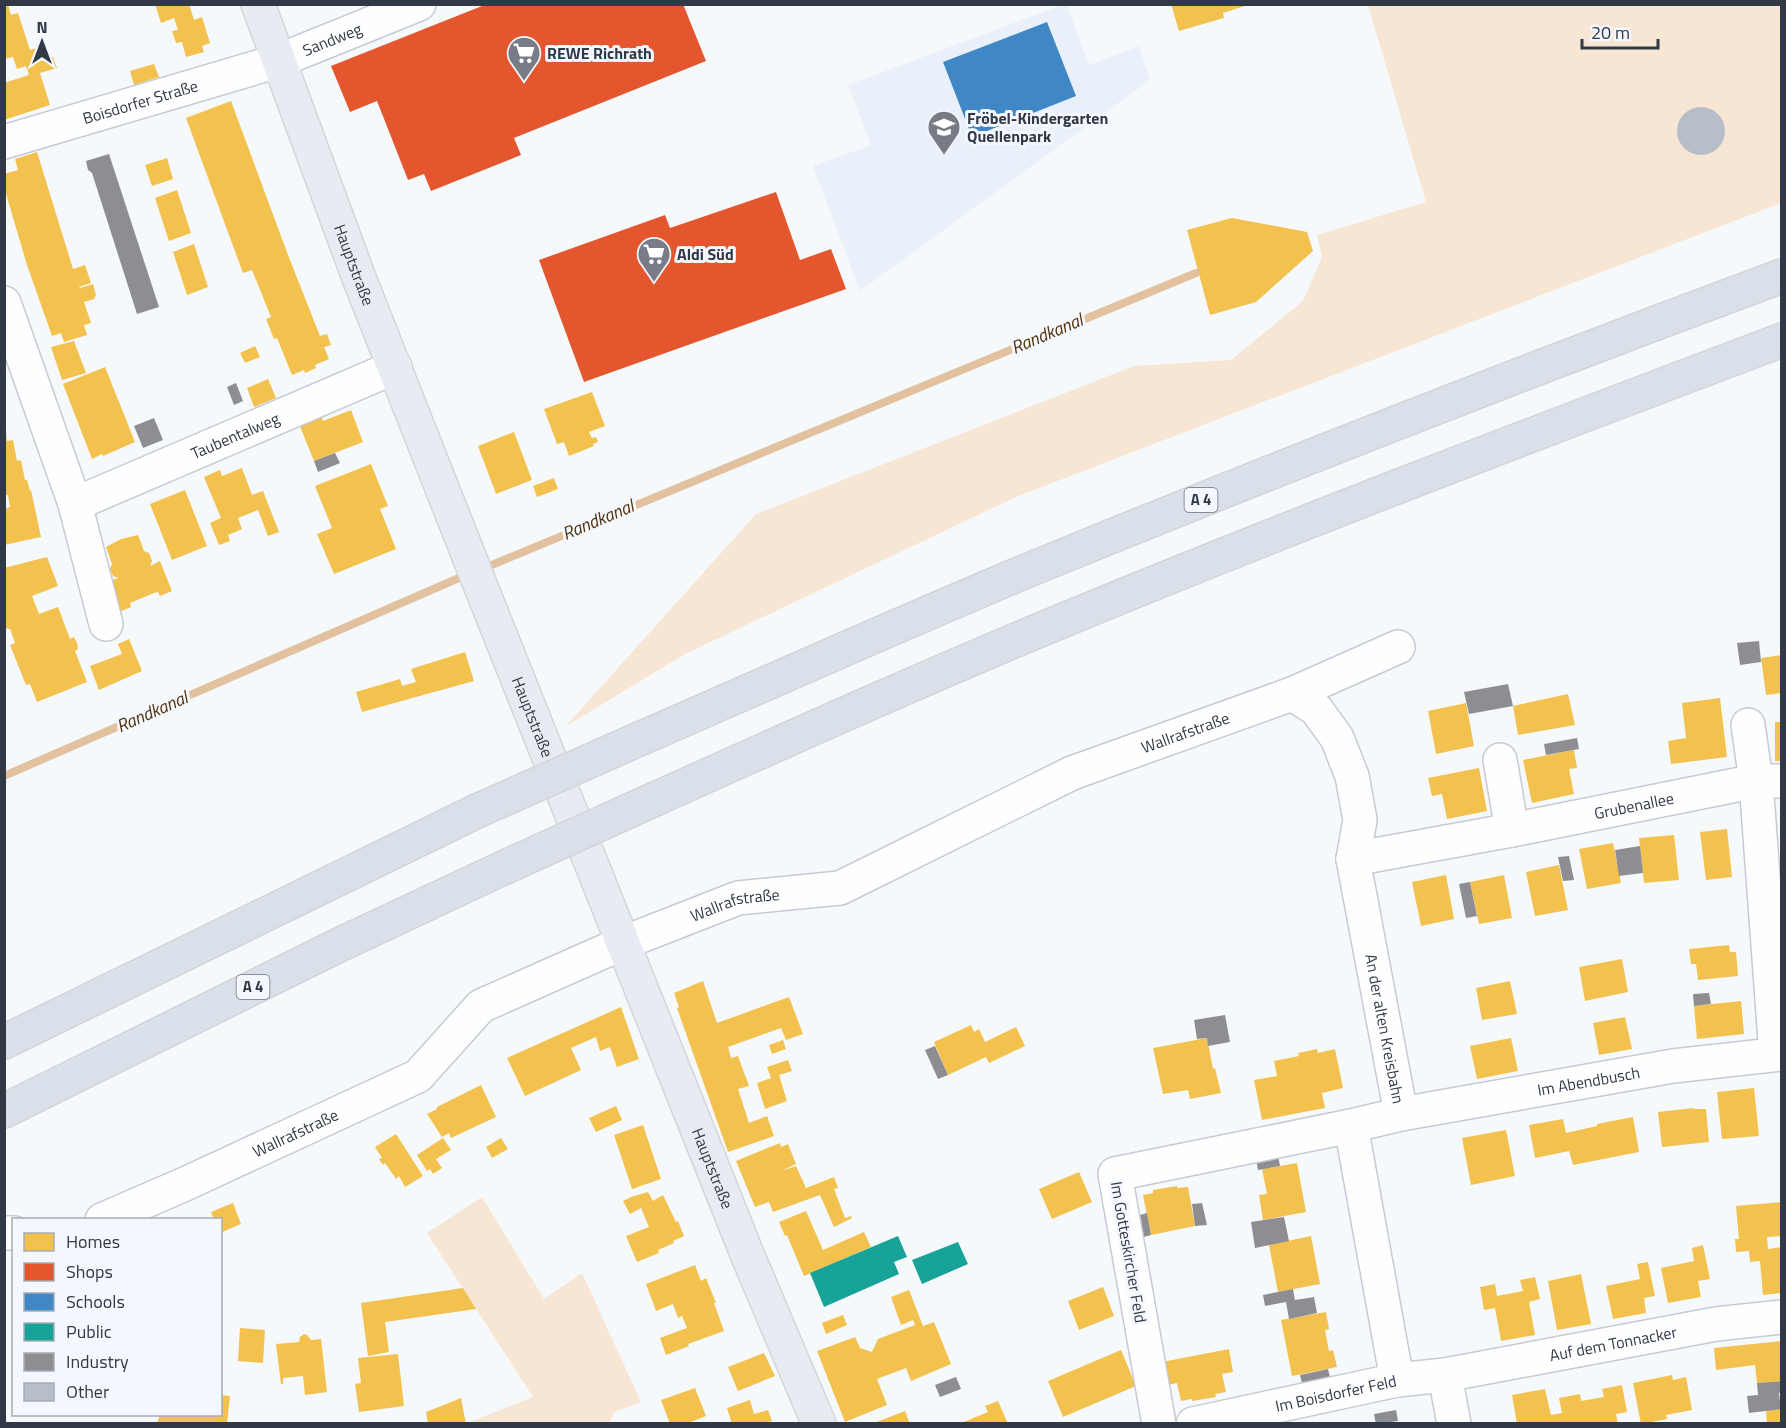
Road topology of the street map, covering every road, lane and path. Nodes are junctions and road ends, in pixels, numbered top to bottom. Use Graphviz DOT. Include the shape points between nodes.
graph roads {
  1 [pos="258,4"];
  2 [pos="419,4"];
  3 [pos="278,61"];
  4 [pos="4,142"];
  5 [pos="1782,276"];
  6 [pos="4,303"];
  7 [pos="1782,340"];
  8 [pos="395,368"];
  9 [pos="75,504"];
  10 [pos="106,624"];
  11 [pos="1398,647"];
  12 [pos="1292,694"];
  13 [pos="1748,725"];
  14 [pos="1500,760"];
  15 [pos="1769,781"];
  16 [pos="1512,830"];
  17 [pos="1353,859"];
  18 [pos="623,942"];
  19 [pos="4,1042"];
  20 [pos="1779,1054"];
  21 [pos="4,1111"];
  22 [pos="1401,1114"];
  23 [pos="1351,1126"];
  24 [pos="107,1218"];
  25 [pos="1782,1317"];
  26 [pos="1445,1375"];
  27 [pos="1397,1380"];
  28 [pos="819,1424"];
  29 [pos="1160,1424"];
  30 [pos="1193,1424"];
  31 [pos="1454,1424"];
  1 -- 3 [label="main road, Hauptstraße"];
  2 -- 3 [label="street, Sandweg"];
  3 -- 4 [label="street, Boisdorfer Straße"];
  3 -- 8 [label="main road, Hauptstraße"];
  5 -- 19 [label="highway, A 4, bridge" via="1311,455 1032,569 477,811"];
  6 -- 9 [label="street"];
  7 -- 21 [label="highway, A 4, bridge" via="1315,518 859,707 329,950"];
  8 -- 9 [label="street, Taubentalweg"];
  8 -- 18 [label="main road, Hauptstraße"];
  9 -- 10 [label="street"];
  11 -- 12 [label="street, Wallrafstraße"];
  12 -- 17 [label="street, An der alten Kreisbahn" via="1316,709 1337,738 1352,776 1360,820"];
  12 -- 18 [label="street, Wallrafstraße" via="1072,773 840,888 738,898"];
  13 -- 15 [label="street"];
  14 -- 16 [label="street"];
  15 -- 16 [label="street, Grubenallee"];
  15 -- 20 [label="street, Im Abendbusch"];
  16 -- 17 [label="street, Grubenallee"];
  17 -- 22 [label="street, An der alten Kreisbahn"];
  18 -- 24 [label="street, Wallrafstraße" via="481,1006 418,1076"];
  18 -- 28 [label="main road, Hauptstraße"];
  20 -- 22 [label="street, Im Abendbusch" via="1673,1066"];
  22 -- 23 [label="street, An der alten Kreisbahn"];
  23 -- 27 [label="street"];
  23 -- 29 [label="street, Im Gotteskircher Feld" via="1115,1174"];
  25 -- 26 [label="street, Auf dem Tonnacker" via="1716,1324"];
  26 -- 27 [label="street, Im Boisdorfer Feld"];
  26 -- 31 [label="street"];
  27 -- 30 [label="street, Im Boisdorfer Feld"];
}
